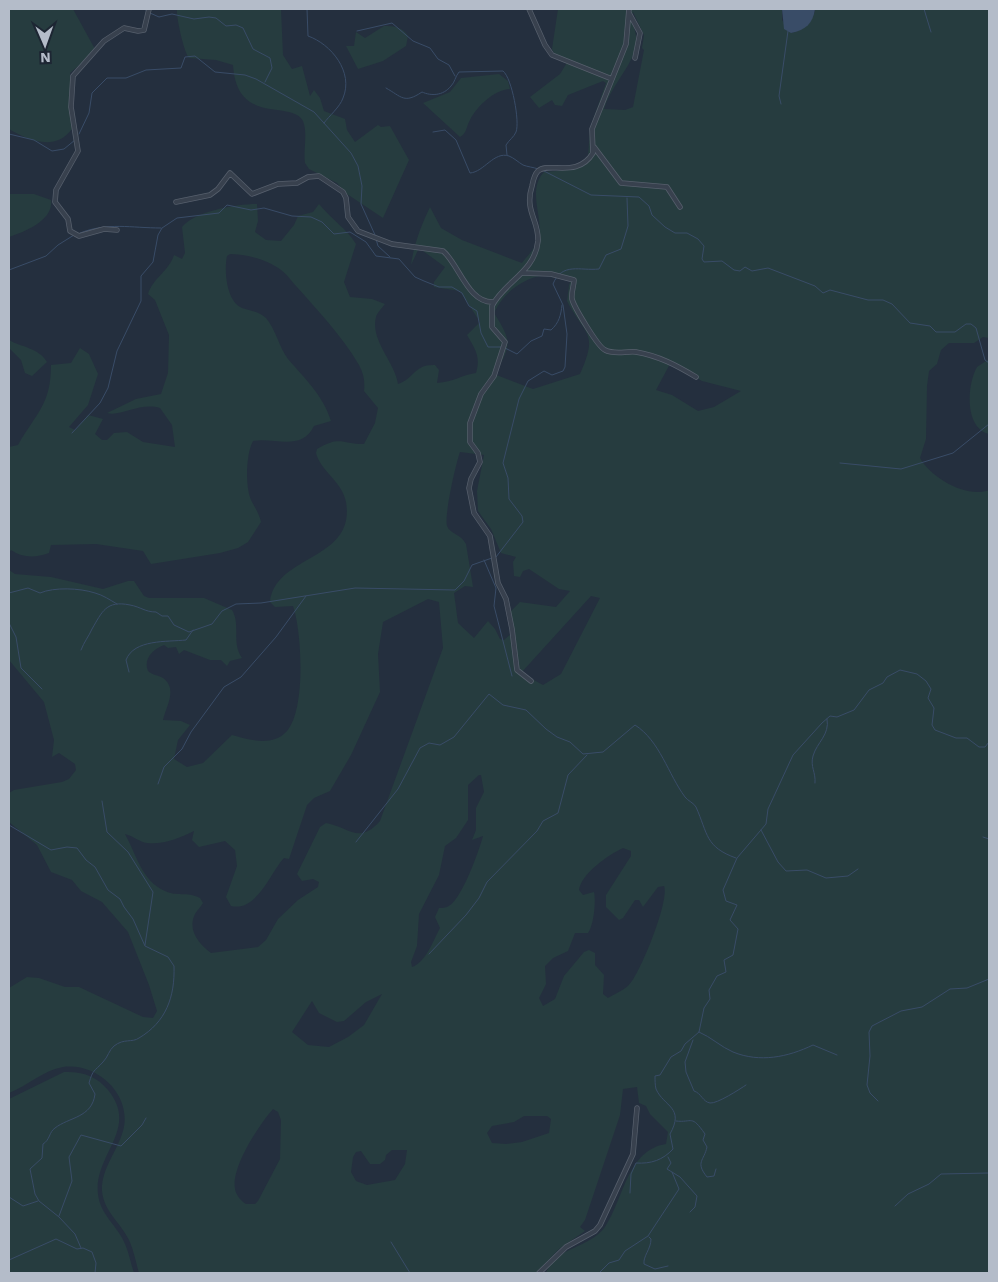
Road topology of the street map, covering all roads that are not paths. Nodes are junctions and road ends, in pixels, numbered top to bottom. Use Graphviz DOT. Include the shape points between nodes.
graph roads {
  1 [pos="149,9"];
  2 [pos="529,9"];
  3 [pos="629,11"];
  4 [pos="635,58"];
  5 [pos="612,79"];
  6 [pos="594,147"];
  7 [pos="176,202"];
  8 [pos="680,207"];
  9 [pos="117,230"];
  10 [pos="523,273"];
  11 [pos="494,302"];
  12 [pos="696,377"];
  13 [pos="532,681"];
  14 [pos="637,1108"];
  15 [pos="539,1273"];
  1 -- 9 [label="street" via="144,30 138,32 126,28 113,34 73,76 71,107 78,151 55,197 56,205 68,219 72,232 83,236 104,229"];
  2 -- 5 [label="street" via="549,52"];
  3 -- 4 [label="street" via="640,33"];
  3 -- 5 [label="street" via="626,44"];
  5 -- 6 [label="street" via="592,130"];
  6 -- 8 [label="street" via="621,183 667,187"];
  6 -- 10 [label="street" via="591,157 581,165 569,169 544,169 536,173 528,203 538,241"];
  7 -- 11 [label="street" via="210,195 230,173 252,194 278,184 322,177 343,192 348,218 358,231 392,244 443,251 458,275 478,297"];
  10 -- 11 [label="street"];
  10 -- 12 [label="street" via="551,274 574,280 574,306 596,342 606,351 662,358"];
  11 -- 13 [label="street" via="492,326 505,342 494,376 481,394 470,423 470,442 480,462 470,488 474,513 490,536 498,582 506,599 516,670"];
  14 -- 15 [label="street" via="634,1154 600,1225 559,1252"];
}
